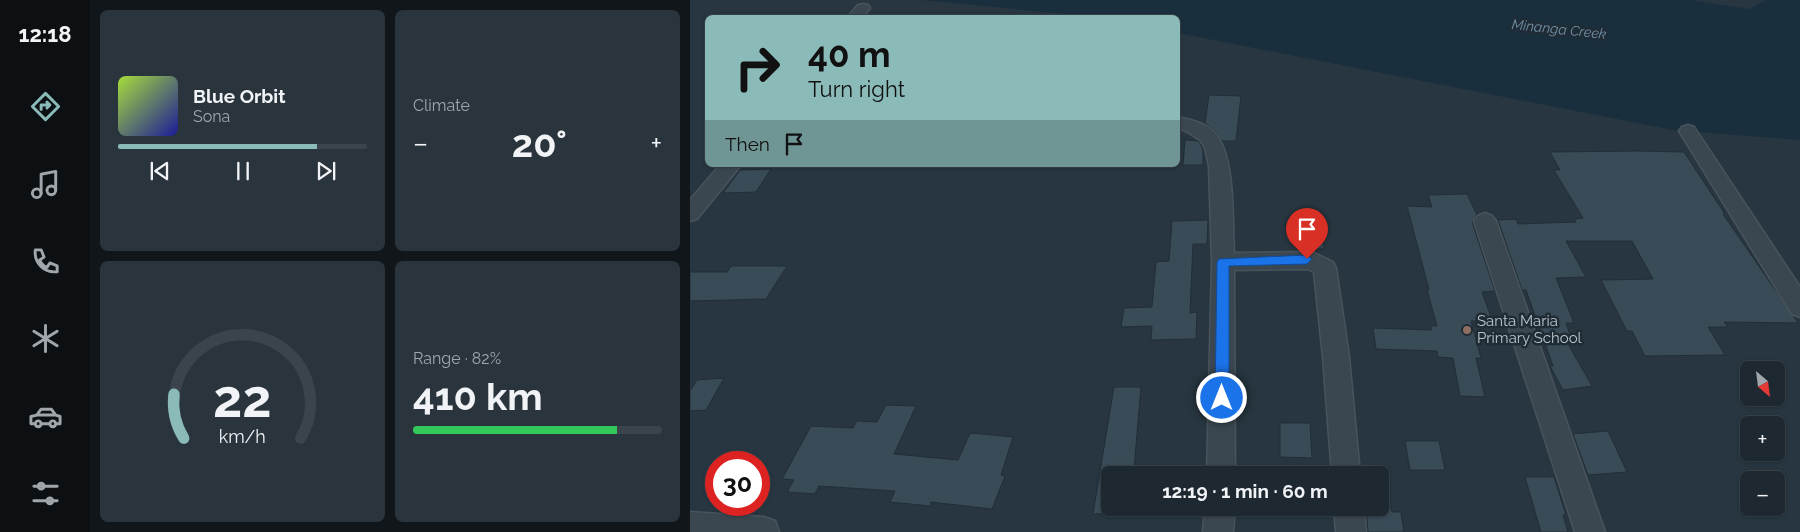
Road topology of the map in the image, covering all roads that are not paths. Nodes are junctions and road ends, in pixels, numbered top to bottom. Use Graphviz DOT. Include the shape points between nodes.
graph roads {
  1 [pos="1180,123"];
  2 [pos="1688,131"];
  3 [pos="729,167"];
  4 [pos="690,214"];
  5 [pos="1485,221"];
  6 [pos="1223,262"];
  7 [pos="1800,307"];
  8 [pos="1221,466"];
  9 [pos="1345,466"];
  10 [pos="1219,516"];
  11 [pos="1350,516"];
  12 [pos="690,526"];
  13 [pos="764,532"];
  14 [pos="1218,532"];
  15 [pos="1352,532"];
  16 [pos="1590,532"];
  1 -- 6 [label="street" via="1204,132 1217,153"];
  2 -- 7 [label="street"];
  3 -- 4 [label="street"];
  5 -- 16 [label="street"];
  6 -- 8 [label="street"];
  6 -- 9 [label="street" via="1312,260 1325,268"];
  10 -- 14 [label="street"];
  11 -- 15 [label="street"];
  12 -- 13 [label="street"];
}
